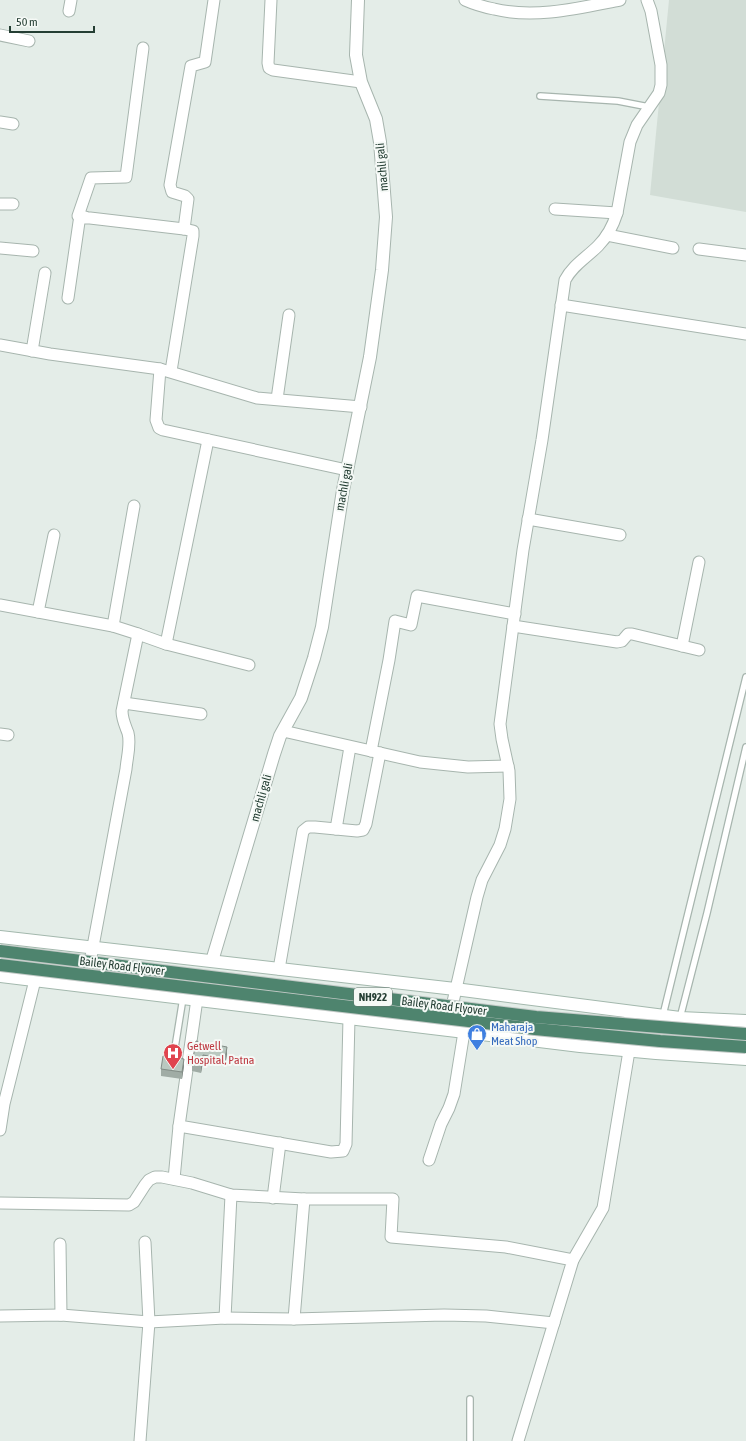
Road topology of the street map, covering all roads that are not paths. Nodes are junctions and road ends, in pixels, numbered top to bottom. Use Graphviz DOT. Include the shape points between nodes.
graph roads {
  1 [pos="71,0"];
  2 [pos="214,0"];
  3 [pos="271,0"];
  4 [pos="358,0"];
  5 [pos="465,0"];
  6 [pos="620,0"];
  7 [pos="647,0"];
  8 [pos="69,11"];
  9 [pos="0,35"];
  10 [pos="29,41"];
  11 [pos="142,48"];
  12 [pos="361,82"];
  13 [pos="540,96"];
  14 [pos="649,108"];
  15 [pos="0,122"];
  16 [pos="13,124"];
  17 [pos="0,204"];
  18 [pos="13,204"];
  19 [pos="555,209"];
  20 [pos="617,213"];
  21 [pos="85,217"];
  22 [pos="184,229"];
  23 [pos="607,235"];
  24 [pos="0,248"];
  25 [pos="673,248"];
  26 [pos="699,249"];
  27 [pos="33,251"];
  28 [pos="746,255"];
  29 [pos="45,273"];
  30 [pos="68,298"];
  31 [pos="561,305"];
  32 [pos="289,315"];
  33 [pos="746,334"];
  34 [pos="0,345"];
  35 [pos="32,350"];
  36 [pos="160,369"];
  37 [pos="171,371"];
  38 [pos="277,399"];
  39 [pos="361,407"];
  40 [pos="208,440"];
  41 [pos="347,470"];
  42 [pos="134,506"];
  43 [pos="528,519"];
  44 [pos="54,535"];
  45 [pos="620,535"];
  46 [pos="699,562"];
  47 [pos="0,605"];
  48 [pos="38,612"];
  49 [pos="515,614"];
  50 [pos="113,626"];
  51 [pos="513,626"];
  52 [pos="138,634"];
  53 [pos="166,644"];
  54 [pos="682,646"];
  55 [pos="699,650"];
  56 [pos="249,665"];
  57 [pos="746,677"];
  58 [pos="124,702"];
  59 [pos="200,714"];
  60 [pos="283,731"];
  61 [pos="350,747"];
  62 [pos="746,747"];
  63 [pos="376,752"];
  64 [pos="508,766"];
  65 [pos="336,829"];
  66 [pos="0,937"];
  67 [pos="93,948"];
  68 [pos="0,951"];
  69 [pos="190,959"];
  70 [pos="212,962"];
  71 [pos="0,965"];
  72 [pos="278,969"];
  73 [pos="0,976"];
  74 [pos="35,980"];
  75 [pos="86,986"];
  76 [pos="455,989"];
  77 [pos="183,997"];
  78 [pos="198,999"];
  79 [pos="630,1011"];
  80 [pos="663,1015"];
  81 [pos="349,1018"];
  82 [pos="680,1018"];
  83 [pos="746,1021"];
  84 [pos="447,1030"];
  85 [pos="464,1032"];
  86 [pos="746,1034"];
  87 [pos="746,1047"];
  88 [pos="629,1051"];
  89 [pos="746,1059"];
  90 [pos="173,1060"];
  91 [pos="179,1126"];
  92 [pos="0,1130"];
  93 [pos="280,1143"];
  94 [pos="429,1160"];
  95 [pos="174,1179"];
  96 [pos="232,1195"];
  97 [pos="273,1198"];
  98 [pos="304,1200"];
  99 [pos="0,1202"];
  100 [pos="145,1242"];
  101 [pos="60,1244"];
  102 [pos="573,1260"];
  103 [pos="61,1315"];
  104 [pos="0,1316"];
  105 [pos="224,1318"];
  106 [pos="294,1319"];
  107 [pos="149,1322"];
  108 [pos="554,1323"];
  109 [pos="470,1398"];
  110 [pos="140,1441"];
  111 [pos="470,1441"];
  112 [pos="518,1441"];
  1 -- 8 [label="street"];
  2 -- 22 [label="street" via="205,62 191,66 170,185 172,192 188,199"];
  3 -- 12 [label="street" via="269,68"];
  4 -- 12 [label="main road, machli gali" via="356,55"];
  5 -- 6 [label="street" via="495,10 542,13"];
  7 -- 14 [label="street" via="662,76 659,92"];
  9 -- 10 [label="street"];
  11 -- 21 [label="street" via="126,177 91,178 78,216"];
  12 -- 39 [label="main road, machli gali" via="376,119 386,217 382,270"];
  13 -- 14 [label="lane" via="618,101"];
  14 -- 20 [label="street" via="637,125 630,142"];
  15 -- 16 [label="street"];
  17 -- 18 [label="street"];
  19 -- 20 [label="street"];
  20 -- 23 [label="street"];
  21 -- 22 [label="street"];
  21 -- 30 [label="street" via="79,222"];
  22 -- 37 [label="street" via="193,231 193,236"];
  23 -- 25 [label="street"];
  23 -- 31 [label="street" via="570,271 565,280"];
  24 -- 27 [label="street"];
  26 -- 28 [label="street"];
  29 -- 35 [label="street"];
  31 -- 33 [label="street"];
  31 -- 43 [label="street"];
  32 -- 38 [label="street"];
  34 -- 35 [label="street"];
  35 -- 36 [label="street"];
  36 -- 37 [label="street"];
  36 -- 40 [label="street" via="157,424 163,430"];
  37 -- 38 [label="street" via="257,398"];
  38 -- 39 [label="street"];
  39 -- 41 [label="main road, machli gali"];
  40 -- 41 [label="street"];
  40 -- 53 [label="street"];
  41 -- 60 [label="main road, machli gali" via="321,633 301,698"];
  42 -- 50 [label="street"];
  43 -- 45 [label="street"];
  43 -- 49 [label="street"];
  44 -- 48 [label="street"];
  46 -- 54 [label="street"];
  47 -- 48 [label="street"];
  48 -- 50 [label="street"];
  49 -- 51 [label="street"];
  49 -- 63 [label="street" via="417,596 411,625 394,621"];
  50 -- 52 [label="street"];
  51 -- 54 [label="street" via="617,642 632,634"];
  51 -- 64 [label="street" via="500,724"];
  52 -- 53 [label="street"];
  52 -- 58 [label="street"];
  53 -- 56 [label="street"];
  54 -- 55 [label="street"];
  57 -- 80 [label="lane"];
  58 -- 59 [label="street"];
  58 -- 67 [label="street" via="122,716 128,733 129,748"];
  60 -- 61 [label="street"];
  60 -- 70 [label="main road, machli gali"];
  61 -- 63 [label="street"];
  61 -- 65 [label="street"];
  62 -- 82 [label="lane"];
  63 -- 64 [label="street" via="434,764"];
  63 -- 65 [label="street" via="365,827 357,831"];
  64 -- 76 [label="street" via="510,799 505,829 500,845 482,880"];
  65 -- 72 [label="street" via="308,827 302,831"];
  66 -- 67 [label="main road"];
  67 -- 69 [label="main road"];
  67 -- 75 [label="street"];
  68 -- 86 [label="highway, Bailey Road Flyover / NH922, bridge" via="536,1017"];
  69 -- 70 [label="main road"];
  69 -- 77 [label="main road"];
  70 -- 72 [label="main road"];
  71 -- 87 [label="highway, Bailey Road Flyover / NH922, bridge" via="535,1029"];
  72 -- 76 [label="main road"];
  73 -- 74 [label="main road"];
  74 -- 75 [label="main road"];
  74 -- 92 [label="street" via="4,1104"];
  75 -- 77 [label="main road"];
  76 -- 79 [label="main road"];
  76 -- 84 [label="street"];
  77 -- 78 [label="main road"];
  77 -- 90 [label="lane"];
  78 -- 81 [label="main road"];
  78 -- 91 [label="street"];
  79 -- 80 [label="main road"];
  79 -- 88 [label="street"];
  80 -- 82 [label="main road"];
  81 -- 84 [label="main road"];
  81 -- 93 [label="street" via="345,1149 331,1152"];
  82 -- 83 [label="main road"];
  84 -- 85 [label="main road"];
  85 -- 88 [label="main road"];
  85 -- 94 [label="street" via="454,1094"];
  88 -- 89 [label="main road"];
  88 -- 102 [label="street" via="603,1208"];
  91 -- 93 [label="street"];
  91 -- 95 [label="street"];
  93 -- 97 [label="street"];
  95 -- 96 [label="street"];
  95 -- 99 [label="street" via="155,1176 144,1185 134,1202 129,1204"];
  96 -- 97 [label="street"];
  96 -- 105 [label="street"];
  97 -- 98 [label="street"];
  98 -- 102 [label="street" via="392,1199 391,1237 506,1247"];
  98 -- 106 [label="street"];
  100 -- 107 [label="street"];
  101 -- 103 [label="street"];
  102 -- 108 [label="street"];
  103 -- 104 [label="street"];
  103 -- 107 [label="street"];
  105 -- 106 [label="street"];
  105 -- 107 [label="street"];
  106 -- 108 [label="street" via="444,1315 486,1316"];
  107 -- 110 [label="street"];
  108 -- 112 [label="street"];
  109 -- 111 [label="lane"];
}
